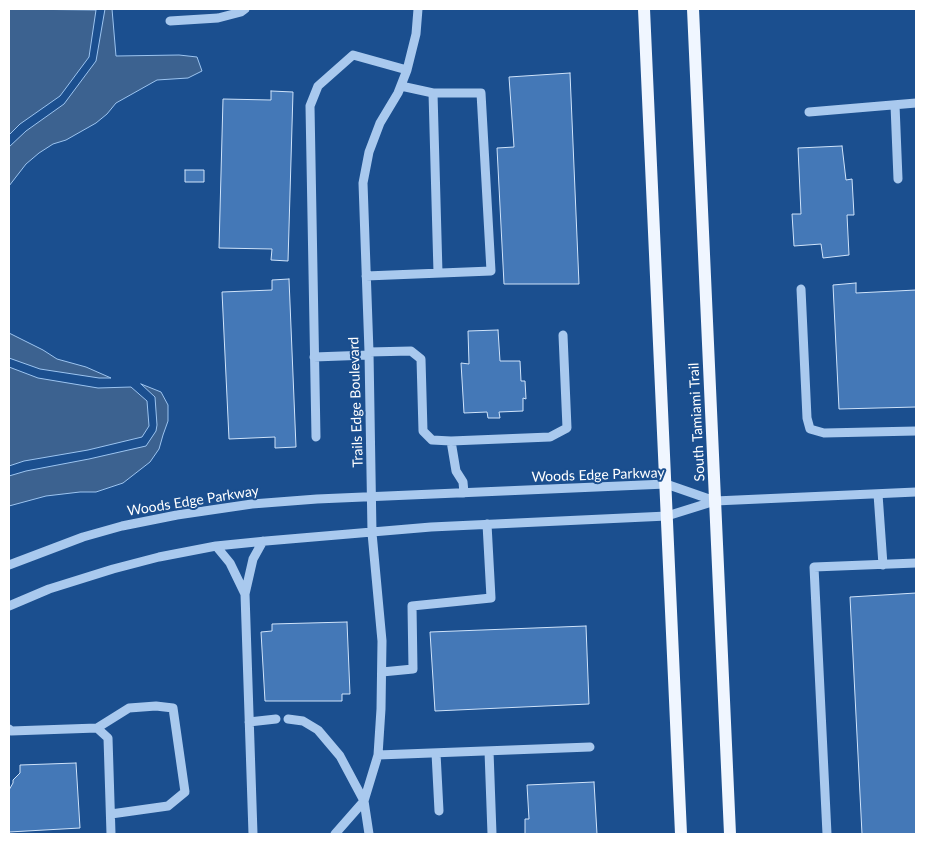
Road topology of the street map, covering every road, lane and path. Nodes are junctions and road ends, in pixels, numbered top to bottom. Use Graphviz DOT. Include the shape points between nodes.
graph roads {
  1 [pos="245,9"];
  2 [pos="418,9"];
  3 [pos="644,9"];
  4 [pos="693,9"];
  5 [pos="170,21"];
  6 [pos="407,70"];
  7 [pos="401,86"];
  8 [pos="433,92"];
  9 [pos="916,103"];
  10 [pos="895,105"];
  11 [pos="809,112"];
  12 [pos="898,179"];
  13 [pos="438,273"];
  14 [pos="366,276"];
  15 [pos="801,289"];
  16 [pos="563,335"];
  17 [pos="369,353"];
  18 [pos="314,357"];
  19 [pos="916,431"];
  20 [pos="316,437"];
  21 [pos="451,441"];
  22 [pos="666,484"];
  23 [pos="916,492"];
  24 [pos="464,493"];
  25 [pos="878,494"];
  26 [pos="372,497"];
  27 [pos="716,501"];
  28 [pos="667,516"];
  29 [pos="487,524"];
  30 [pos="372,533"];
  31 [pos="263,541"];
  32 [pos="216,546"];
  33 [pos="916,563"];
  34 [pos="882,564"];
  35 [pos="9,565"];
  36 [pos="245,594"];
  37 [pos="9,606"];
  38 [pos="382,672"];
  39 [pos="276,719"];
  40 [pos="288,719"];
  41 [pos="249,722"];
  42 [pos="97,728"];
  43 [pos="9,729"];
  44 [pos="590,747"];
  45 [pos="489,751"];
  46 [pos="436,753"];
  47 [pos="378,755"];
  48 [pos="364,801"];
  49 [pos="439,811"];
  50 [pos="110,814"];
  51 [pos="111,834"];
  52 [pos="253,834"];
  53 [pos="335,834"];
  54 [pos="369,834"];
  55 [pos="492,834"];
  56 [pos="681,834"];
  57 [pos="730,834"];
  58 [pos="827,834"];
  1 -- 5 [label="street" via="218,18"];
  2 -- 6 [label="street, Trails Edge Boulevard"];
  3 -- 22 [label="main road"];
  4 -- 27 [label="main road, South Tamiami Trail"];
  6 -- 7 [label="street, Trails Edge Boulevard"];
  6 -- 18 [label="street" via="353,55 313,94 310,106"];
  7 -- 8 [label="street"];
  7 -- 14 [label="street, Trails Edge Boulevard" via="368,152 363,183"];
  8 -- 13 [label="street"];
  8 -- 13 [label="street" via="481,94 491,271"];
  9 -- 10 [label="street"];
  10 -- 11 [label="street"];
  10 -- 12 [label="street"];
  13 -- 14 [label="street"];
  14 -- 17 [label="street, Trails Edge Boulevard"];
  15 -- 19 [label="street" via="810,429 824,433"];
  16 -- 21 [label="street" via="567,428 550,437"];
  17 -- 18 [label="street"];
  17 -- 21 [label="street" via="411,351 421,359 423,432 432,440"];
  17 -- 26 [label="street, Trails Edge Boulevard"];
  18 -- 20 [label="street"];
  21 -- 24 [label="street"];
  22 -- 24 [label="street, Woods Edge Parkway"];
  22 -- 27 [label="street, Woods Edge Parkway"];
  22 -- 28 [label="main road"];
  23 -- 25 [label="street"];
  24 -- 26 [label="street, Woods Edge Parkway"];
  25 -- 27 [label="street"];
  25 -- 34 [label="street"];
  26 -- 30 [label="street, Trails Edge Boulevard"];
  26 -- 35 [label="street, Woods Edge Parkway" via="252,504 177,515 91,535"];
  27 -- 28 [label="street"];
  27 -- 57 [label="main road, South Tamiami Trail"];
  28 -- 29 [label="street"];
  28 -- 56 [label="main road"];
  29 -- 30 [label="street"];
  29 -- 38 [label="street" via="491,598 412,606 413,669"];
  30 -- 31 [label="street"];
  30 -- 38 [label="street, Trails Edge Boulevard"];
  31 -- 32 [label="street"];
  31 -- 36 [label="street" via="253,559"];
  32 -- 36 [label="street" via="230,563"];
  32 -- 37 [label="street" via="113,569 49,589"];
  33 -- 34 [label="street"];
  34 -- 58 [label="street" via="814,567"];
  36 -- 41 [label="street"];
  38 -- 47 [label="street, Trails Edge Boulevard"];
  39 -- 41 [label="street"];
  40 -- 48 [label="street" via="303,721 318,730 340,756"];
  41 -- 52 [label="street"];
  42 -- 43 [label="street"];
  42 -- 50 [label="street" via="108,738"];
  42 -- 50 [label="street" via="129,708 173,708 185,792 168,806"];
  44 -- 45 [label="street"];
  45 -- 46 [label="street"];
  45 -- 55 [label="street"];
  46 -- 47 [label="street"];
  46 -- 49 [label="street"];
  47 -- 48 [label="street, Trails Edge Boulevard"];
  48 -- 53 [label="street"];
  48 -- 54 [label="street"];
  50 -- 51 [label="street"];
}
